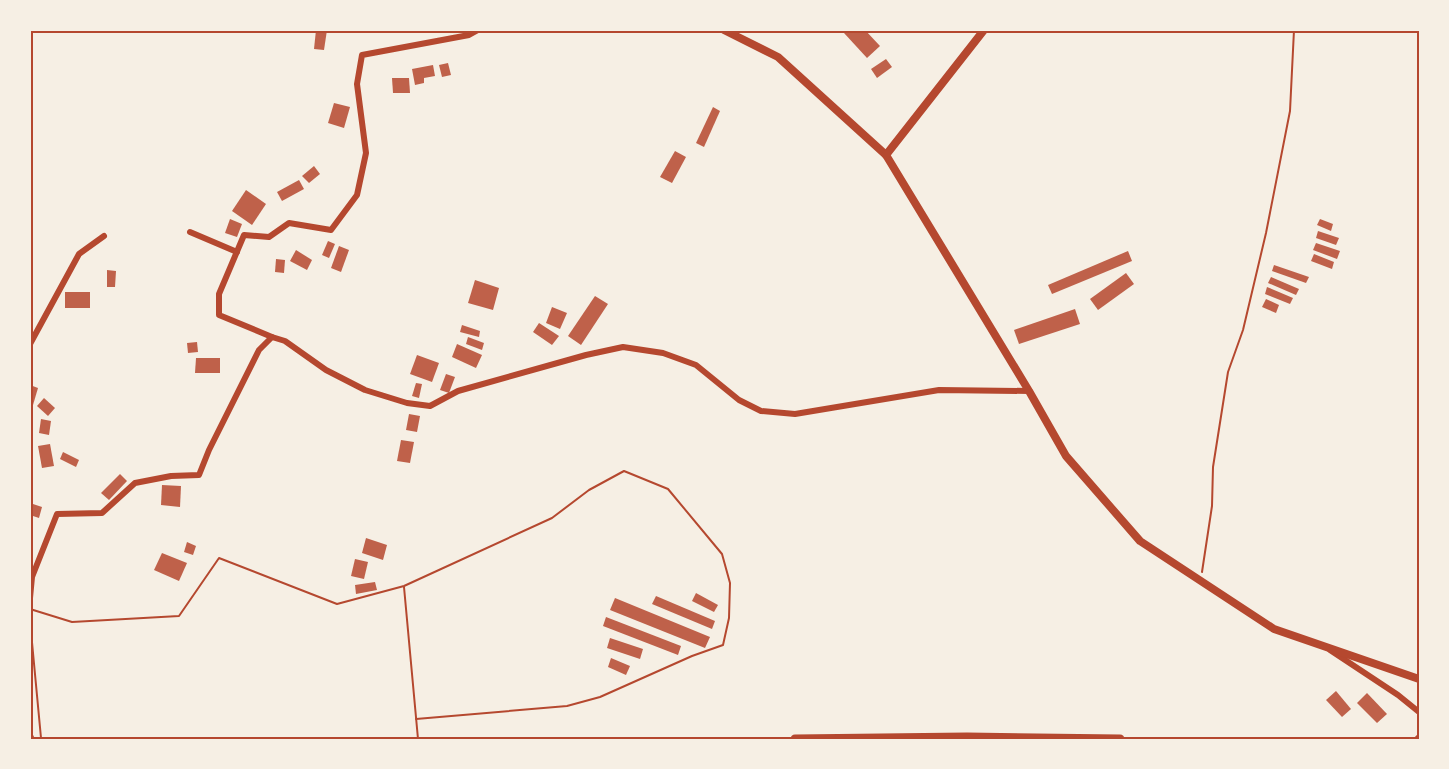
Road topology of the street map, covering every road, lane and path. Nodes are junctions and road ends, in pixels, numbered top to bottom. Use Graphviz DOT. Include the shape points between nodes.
graph roads {
  1 [pos="478,30"];
  2 [pos="724,30"];
  3 [pos="984,30"];
  4 [pos="1294,30"];
  5 [pos="886,155"];
  6 [pos="190,232"];
  7 [pos="105,236"];
  8 [pos="237,252"];
  9 [pos="272,337"];
  10 [pos="30,344"];
  11 [pos="1029,391"];
  12 [pos="1201,581"];
  13 [pos="404,586"];
  14 [pos="30,598"];
  15 [pos="30,609"];
  16 [pos="30,621"];
  17 [pos="1324,646"];
  18 [pos="1419,679"];
  19 [pos="1419,712"];
  20 [pos="416,719"];
  21 [pos="41,739"];
  22 [pos="418,739"];
  23 [pos="795,739"];
  24 [pos="1120,739"];
  1 -- 8 [label="street" via="362,55 357,84 366,153 357,195 331,230 289,223 269,237 244,235"];
  2 -- 5 [label="street" via="778,57"];
  3 -- 5 [label="street"];
  4 -- 12 [label="path" via="1290,111 1243,330 1228,372"];
  5 -- 11 [label="street"];
  6 -- 8 [label="street"];
  7 -- 10 [label="street" via="79,254"];
  8 -- 9 [label="street" via="219,294 219,315"];
  9 -- 11 [label="street" via="365,390 407,404 430,406 458,391 623,347 663,353 696,365 739,400 761,411 795,414 939,390"];
  9 -- 14 [label="street" via="259,350 199,475 135,483 102,513 57,514 32,577"];
  11 -- 12 [label="street" via="1066,456 1140,541"];
  12 -- 17 [label="street" via="1274,629"];
  13 -- 15 [label="path" via="337,604 219,558 179,616 72,622"];
  13 -- 20 [label="path"];
  13 -- 20 [label="path" via="552,518 589,490 624,471 668,489 722,554 730,584 723,645 600,697 567,706"];
  16 -- 21 [label="path"];
  17 -- 18 [label="street"];
  17 -- 19 [label="street"];
  20 -- 22 [label="path"];
  23 -- 24 [label="main road"];
}
